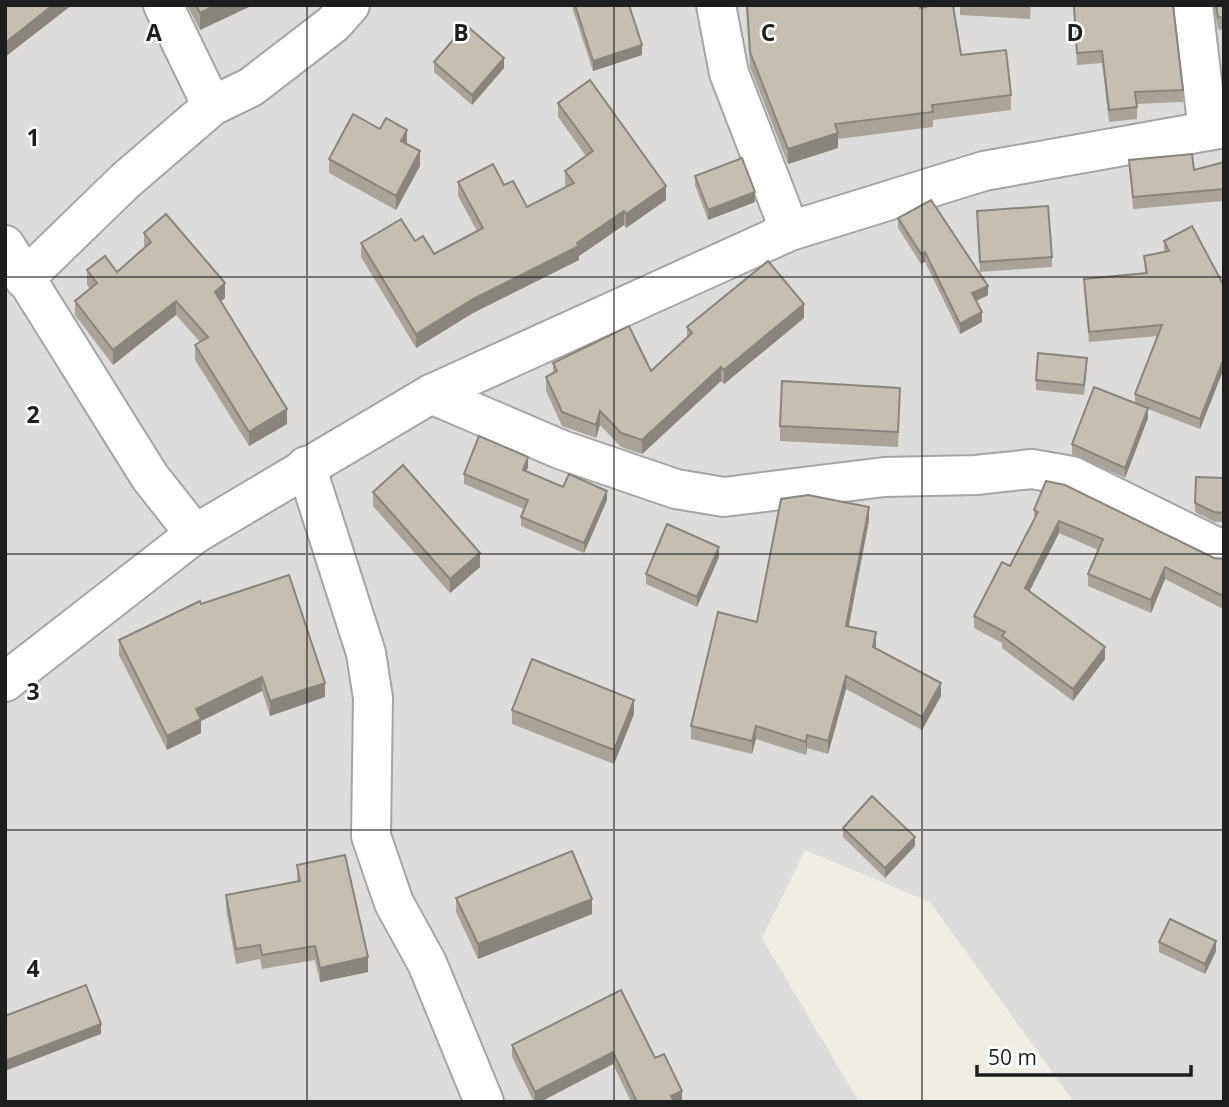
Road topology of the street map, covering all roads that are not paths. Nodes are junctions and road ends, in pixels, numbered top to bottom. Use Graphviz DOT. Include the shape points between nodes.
graph roads {
  1 [pos="163,5"];
  2 [pos="350,5"];
  3 [pos="716,5"];
  4 [pos="1193,5"];
  5 [pos="212,106"];
  6 [pos="1216,130"];
  7 [pos="790,232"];
  8 [pos="5,245"];
  9 [pos="24,279"];
  10 [pos="431,394"];
  11 [pos="306,466"];
  12 [pos="195,534"];
  13 [pos="1224,551"];
  14 [pos="5,682"];
  15 [pos="484,1102"];
  1 -- 5 [label="street"];
  2 -- 5 [label="street" via="333,24 251,87"];
  3 -- 7 [label="street" via="729,73"];
  4 -- 6 [label="street"];
  5 -- 9 [label="street" via="125,181"];
  6 -- 7 [label="street" via="984,172"];
  7 -- 10 [label="street"];
  8 -- 9 [label="street"];
  9 -- 12 [label="street" via="150,477"];
  10 -- 11 [label="street"];
  10 -- 13 [label="street" via="562,450 676,489 724,497 884,477 1032,469 1072,476"];
  11 -- 12 [label="street"];
  11 -- 15 [label="street" via="366,653 373,698 371,836 394,903 427,963"];
  12 -- 14 [label="street"];
}
